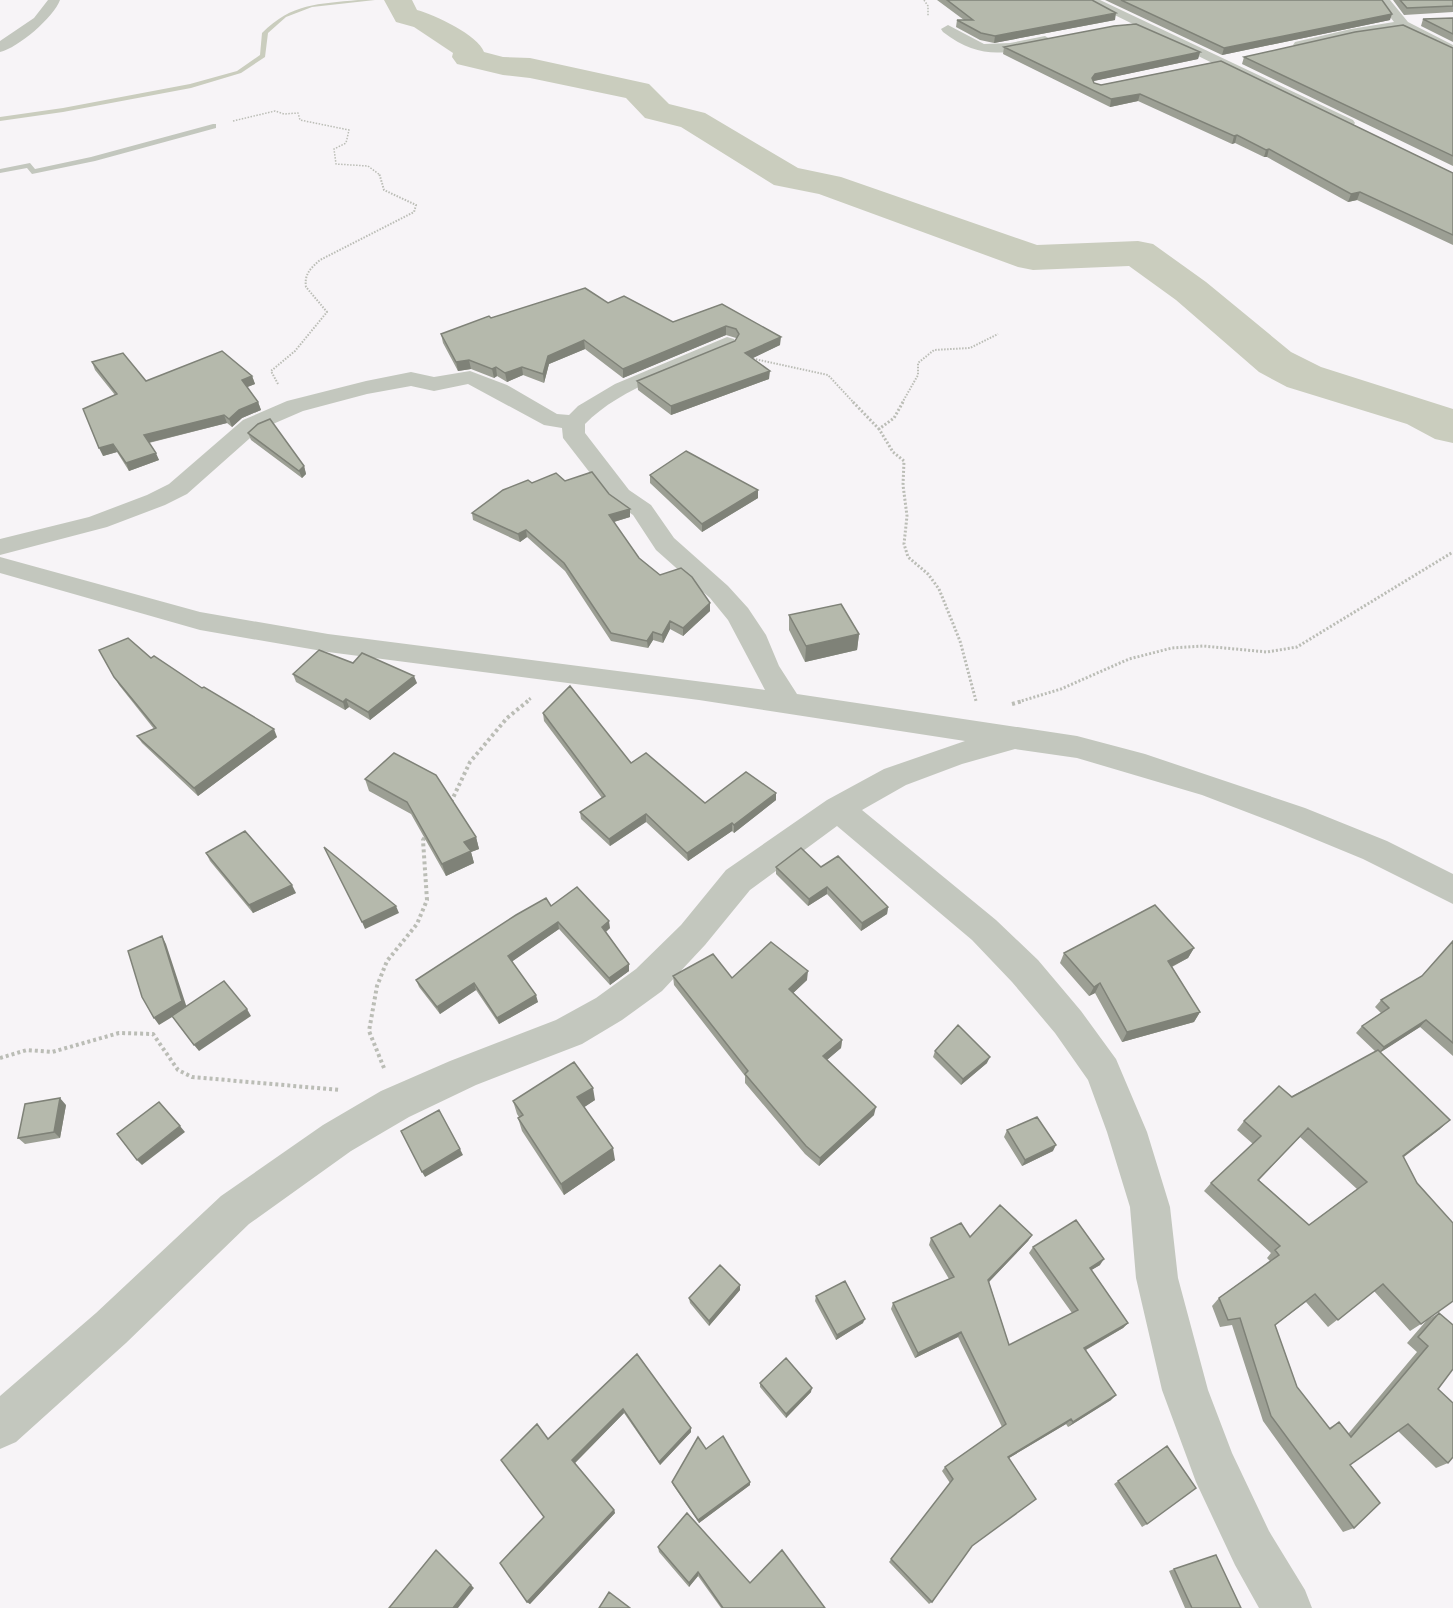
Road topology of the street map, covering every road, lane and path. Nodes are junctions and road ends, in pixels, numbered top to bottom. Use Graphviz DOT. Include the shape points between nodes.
graph roads {
  1 [pos="54,0"];
  2 [pos="1090,0"];
  3 [pos="1383,0"];
  4 [pos="1422,20"];
  5 [pos="1402,23"];
  6 [pos="1137,24"];
  7 [pos="1112,26"];
  8 [pos="948,29"];
  9 [pos="1065,36"];
  10 [pos="1291,47"];
  11 [pos="0,48"];
  12 [pos="1453,50"];
  13 [pos="1245,57"];
  14 [pos="1222,62"];
  15 [pos="1200,66"];
  16 [pos="213,126"];
  17 [pos="1358,129"];
  18 [pos="0,171"];
  19 [pos="998,334"];
  20 [pos="727,343"];
  21 [pos="691,359"];
  22 [pos="295,406"];
  23 [pos="574,422"];
  24 [pos="879,429"];
  25 [pos="0,547"];
  26 [pos="1453,552"];
  27 [pos="7,563"];
  28 [pos="559,672"];
  29 [pos="789,705"];
  30 [pos="983,725"];
  31 [pos="1017,738"];
  32 [pos="449,804"];
  33 [pos="838,809"];
  34 [pos="429,831"];
  35 [pos="1453,890"];
  36 [pos="0,1058"];
  37 [pos="344,1090"];
  38 [pos="415,1096"];
  39 [pos="0,1426"];
  40 [pos="1287,1608"];
  1 -- 11 [label="street" via="41,19"];
  2 -- 6 [label="street"];
  3 -- 5 [label="street"];
  4 -- 5 [label="street"];
  5 -- 10 [label="street"];
  5 -- 12 [label="street"];
  6 -- 7 [label="street"];
  6 -- 14 [label="street"];
  8 -- 9 [label="street" via="973,46 983,48"];
  13 -- 14 [label="street"];
  14 -- 15 [label="street"];
  14 -- 17 [label="street"];
  16 -- 18 [label="lane" via="32,172 30,165"];
  16 -- 22 [label="path" via="275,111 298,113 300,120 308,123 349,130 346,143 334,149 336,164 362,164 378,172 384,180 384,190 416,205 414,212 404,219 320,260 308,270 303,284 306,291 327,312 295,351 271,371"];
  19 -- 24 [label="path" via="970,348 934,350 918,363 918,375 894,418"];
  20 -- 21 [label="street"];
  21 -- 23 [label="street" via="605,398"];
  21 -- 24 [label="path" via="743,357 828,375"];
  22 -- 23 [label="street" via="411,380 434,384 471,377 552,420"];
  22 -- 25 [label="street" via="251,425 178,489 156,500 98,522"];
  23 -- 29 [label="street" via="575,438 620,495 642,510 665,544 738,614"];
  24 -- 30 [label="path" via="893,452 904,461 908,516 904,544 908,557 939,589 960,641"];
  26 -- 30 [label="path" via="1297,647 1267,652 1203,646 1172,648 1129,659 1061,689 1000,708"];
  27 -- 28 [label="street" via="200,621 328,643"];
  28 -- 29 [label="street"];
  28 -- 32 [label="path" via="507,718 470,762"];
  29 -- 30 [label="street"];
  30 -- 31 [label="street"];
  31 -- 33 [label="street" via="895,777"];
  31 -- 35 [label="street" via="1077,747 1213,787 1375,850"];
  33 -- 38 [label="street" via="738,880 649,980 609,1008 569,1032"];
  33 -- 40 [label="street" via="984,930 1026,971 1102,1071 1127,1132 1150,1207 1158,1278 1185,1390 1212,1466"];
  34 -- 38 [label="path" via="423,840 427,900 417,924 387,961 377,986 369,1031 381,1065"];
  36 -- 37 [label="path" via="27,1050 52,1052 120,1033 153,1034 178,1070 192,1077"];
  38 -- 39 [label="street" via="338,1138 235,1210"];
}
